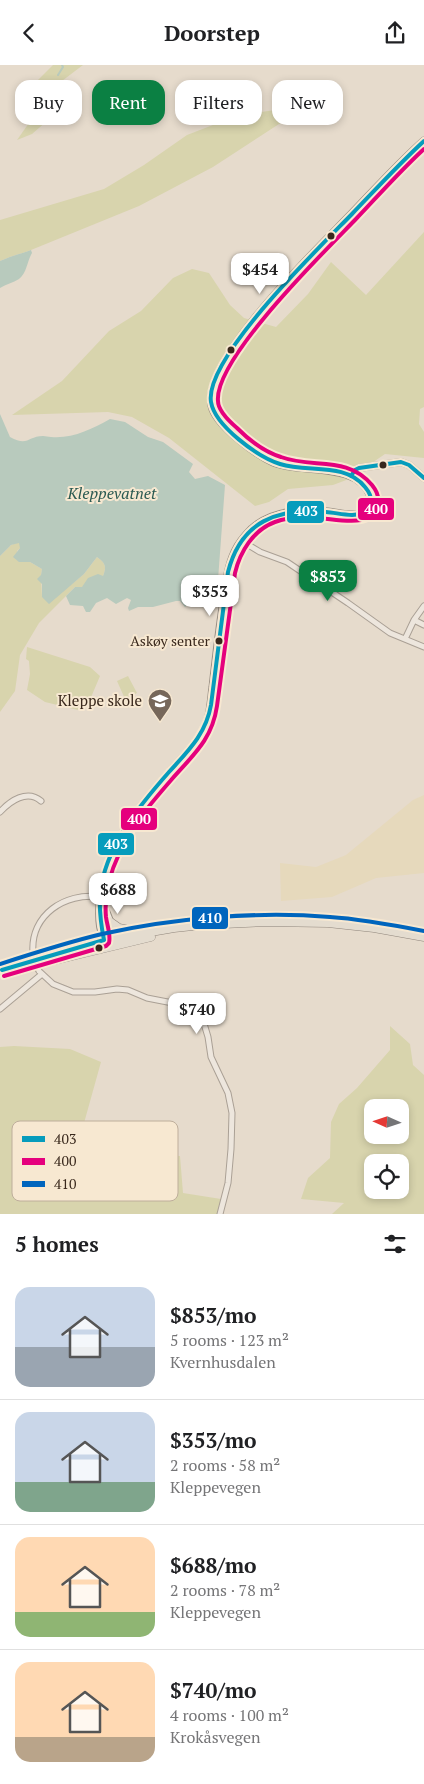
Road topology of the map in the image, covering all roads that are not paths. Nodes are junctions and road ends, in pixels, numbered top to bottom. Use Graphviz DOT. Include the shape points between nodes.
graph roads {
  1 [pos="424,141"];
  2 [pos="351,477"];
  3 [pos="424,478"];
  4 [pos="242,541"];
  5 [pos="423,607"];
  6 [pos="414,619"];
  7 [pos="424,625"];
  8 [pos="406,639"];
  9 [pos="424,647"];
  10 [pos="41,801"];
  11 [pos="0,812"];
  12 [pos="100,897"];
  13 [pos="109,921"];
  14 [pos="209,926"];
  15 [pos="146,933"];
  16 [pos="424,937"];
  17 [pos="104,940"];
  18 [pos="112,942"];
  19 [pos="1,970"];
  20 [pos="40,973"];
  21 [pos="0,1009"];
  22 [pos="220,1214"];
  1 -- 2 [label="main road" via="275,294 245,332 212,388 211,403 216,416 264,457 283,465 328,469"];
  2 -- 3 [label="street" via="359,468 395,461 409,465"];
  2 -- 4 [label="main road" via="366,487 372,498 365,512 353,515 308,511 275,515 252,529"];
  4 -- 8 [label="street" via="287,562 384,630"];
  4 -- 12 [label="main road" via="228,575 206,725 190,750 125,828 112,853"];
  5 -- 6 [label="street"];
  6 -- 7 [label="street"];
  6 -- 8 [label="street"];
  8 -- 9 [label="street"];
  10 -- 11 [label="street" via="31,796 20,797"];
  12 -- 13 [label="main road"];
  12 -- 17 [label="main road"];
  12 -- 20 [label="street, bridge" via="75,897 60,902 41,919 33,943"];
  13 -- 15 [label="main road" via="119,928"];
  13 -- 18 [label="main road"];
  14 -- 15 [label="main road"];
  14 -- 16 [label="main road" via="266,922 328,923"];
  14 -- 18 [label="main road"];
  15 -- 18 [label="main road"];
  17 -- 18 [label="main road"];
  17 -- 19 [label="main road"];
  18 -- 19 [label="main road" via="33,966"];
  20 -- 21 [label="street"];
  20 -- 22 [label="street" via="73,992 122,989 184,1005 202,1017 211,1057 228,1093 232,1113 228,1183"];
}
